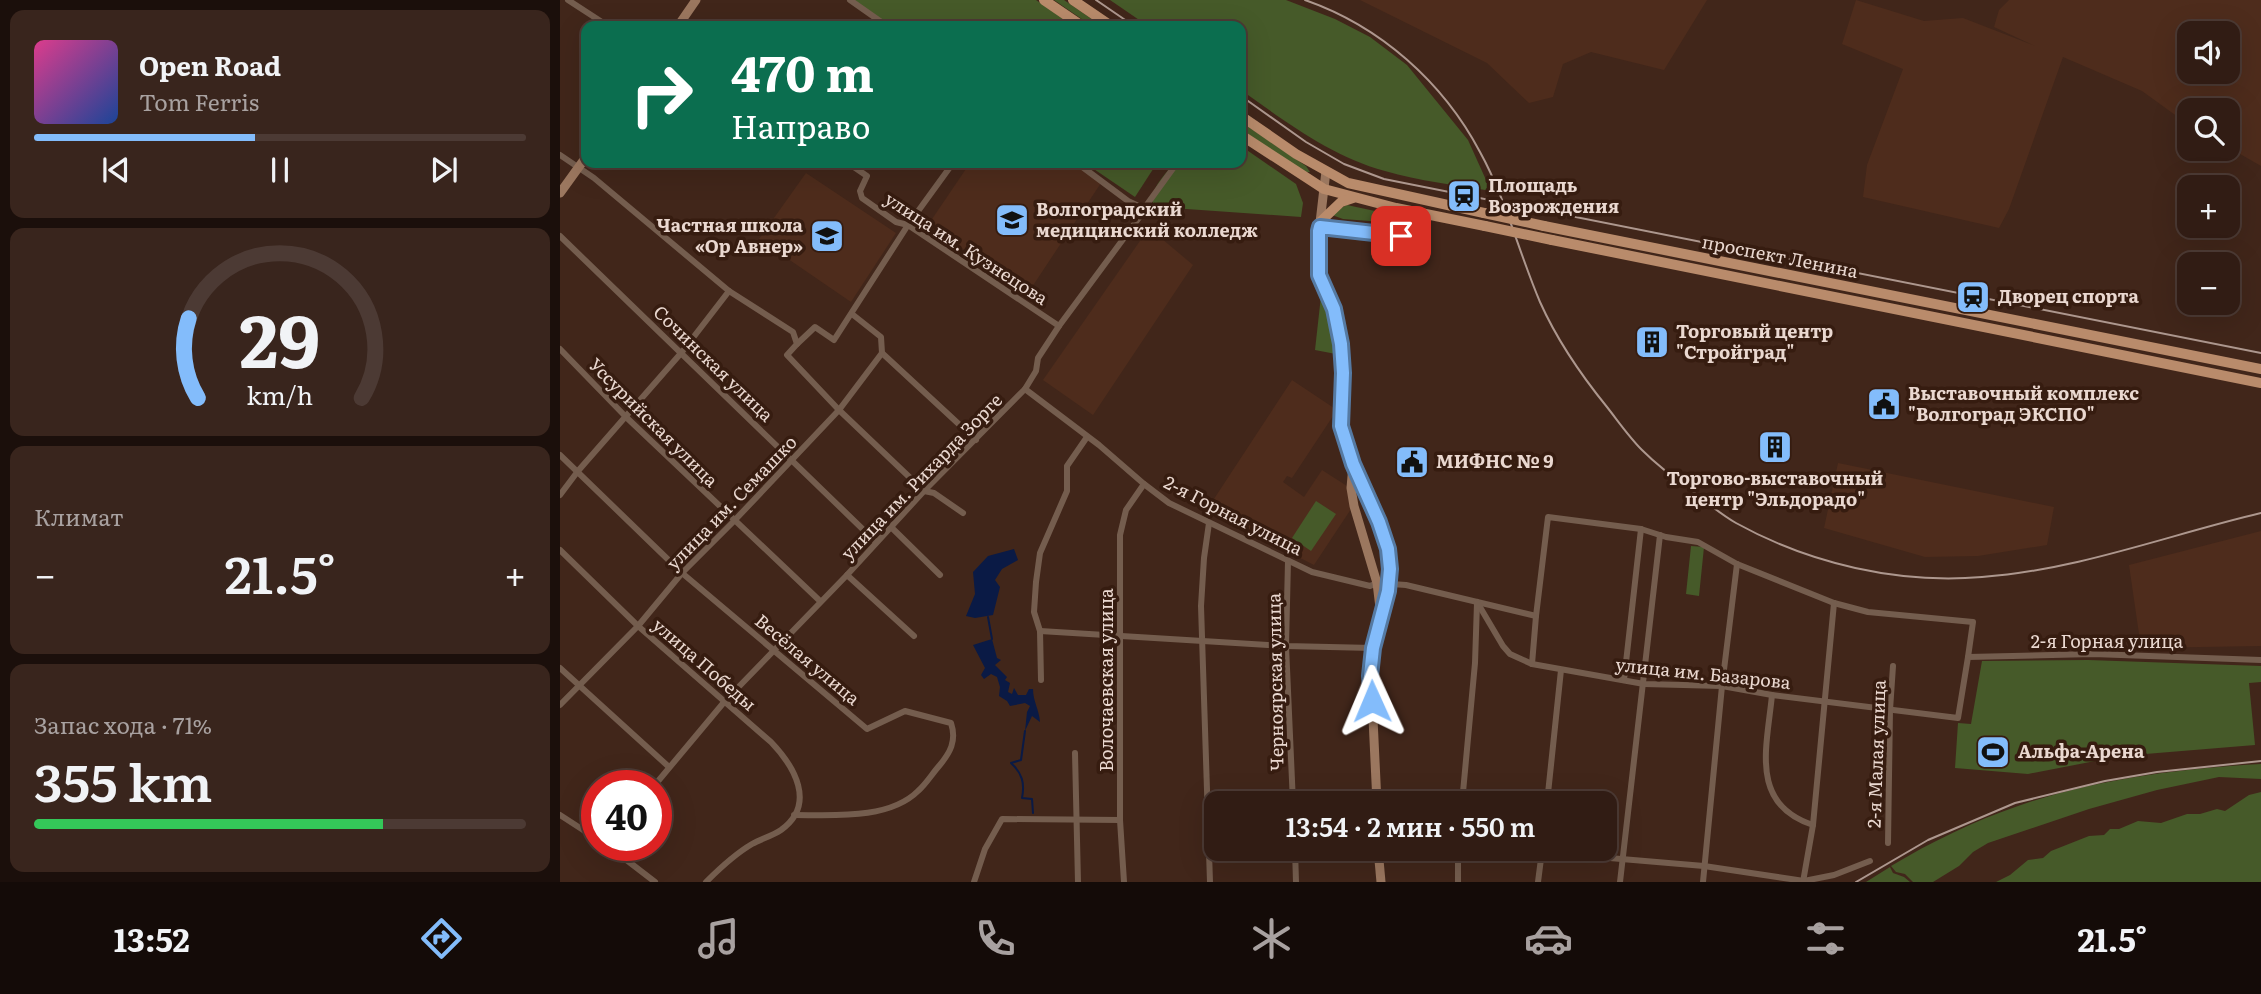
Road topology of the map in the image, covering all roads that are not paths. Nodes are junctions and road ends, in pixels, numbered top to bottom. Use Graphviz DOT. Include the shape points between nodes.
graph roads {
  1 [pos="568,0"];
  2 [pos="696,0"];
  3 [pos="850,0"];
  4 [pos="1044,0"];
  5 [pos="1073,0"];
  6 [pos="600,21"];
  7 [pos="681,21"];
  8 [pos="880,21"];
  9 [pos="1075,21"];
  10 [pos="1104,21"];
  11 [pos="1246,119"];
  12 [pos="1246,138"];
  13 [pos="560,155"];
  14 [pos="581,164"];
  15 [pos="578,168"];
  16 [pos="855,168"];
  17 [pos="949,168"];
  18 [pos="1084,168"];
  19 [pos="1173,168"];
  20 [pos="1326,171"];
  21 [pos="1324,189"];
  22 [pos="560,193"];
  23 [pos="1353,198"];
  24 [pos="1144,209"];
  25 [pos="1420,213"];
  26 [pos="908,225"];
  27 [pos="1320,225"];
  28 [pos="560,236"];
  29 [pos="729,292"];
  30 [pos="852,314"];
  31 [pos="2009,318"];
  32 [pos="1059,326"];
  33 [pos="2007,331"];
  34 [pos="797,344"];
  35 [pos="560,349"];
  36 [pos="682,352"];
  37 [pos="882,353"];
  38 [pos="2192,355"];
  39 [pos="2189,369"];
  40 [pos="2261,369"];
  41 [pos="2261,383"];
  42 [pos="1025,389"];
  43 [pos="839,410"];
  44 [pos="626,417"];
  45 [pos="1087,436"];
  46 [pos="976,440"];
  47 [pos="560,456"];
  48 [pos="792,461"];
  49 [pos="1353,464"];
  50 [pos="578,471"];
  51 [pos="1144,484"];
  52 [pos="924,491"];
  53 [pos="560,495"];
  54 [pos="963,513"];
  55 [pos="734,521"];
  56 [pos="1209,523"];
  57 [pos="891,527"];
  58 [pos="1641,529"];
  59 [pos="1660,535"];
  60 [pos="876,542"];
  61 [pos="560,550"];
  62 [pos="1288,561"];
  63 [pos="1737,565"];
  64 [pos="682,573"];
  65 [pos="847,575"];
  66 [pos="940,575"];
  67 [pos="1377,583"];
  68 [pos="1389,583"];
  69 [pos="820,601"];
  70 [pos="1477,602"];
  71 [pos="1834,603"];
  72 [pos="1536,616"];
  73 [pos="1381,621"];
  74 [pos="638,626"];
  75 [pos="1040,631"];
  76 [pos="914,636"];
  77 [pos="1121,636"];
  78 [pos="1202,641"];
  79 [pos="1286,646"];
  80 [pos="1373,648"];
  81 [pos="774,652"];
  82 [pos="1968,657"];
  83 [pos="2261,660"];
  84 [pos="1532,664"];
  85 [pos="1894,666"];
  86 [pos="560,668"];
  87 [pos="1561,670"];
  88 [pos="1041,680"];
  89 [pos="1624,680"];
  90 [pos="1644,684"];
  91 [pos="578,685"];
  92 [pos="1722,686"];
  93 [pos="1772,695"];
  94 [pos="725,701"];
  95 [pos="1825,702"];
  96 [pos="560,705"];
  97 [pos="1890,710"];
  98 [pos="1075,753"];
  99 [pos="669,767"];
  100 [pos="667,770"];
  101 [pos="1292,791"];
  102 [pos="1376,791"];
  103 [pos="1463,791"];
  104 [pos="1547,791"];
  105 [pos="560,815"];
  106 [pos="794,815"];
  107 [pos="1120,820"];
  108 [pos="1075,821"];
  109 [pos="1814,825"];
  110 [pos="581,829"];
  111 [pos="1888,843"];
  112 [pos="1617,858"];
  113 [pos="1623,859"];
  114 [pos="628,861"];
  115 [pos="1295,861"];
  116 [pos="1379,861"];
  117 [pos="1458,861"];
  118 [pos="1541,861"];
  119 [pos="1870,861"];
  120 [pos="1704,866"];
  121 [pos="655,882"];
  122 [pos="706,882"];
  123 [pos="974,882"];
  124 [pos="1077,882"];
  125 [pos="1124,882"];
  126 [pos="1210,882"];
  127 [pos="1296,882"];
  128 [pos="1381,882"];
  129 [pos="1458,882"];
  130 [pos="1538,882"];
  131 [pos="1620,882"];
  132 [pos="1703,882"];
  133 [pos="1804,882"];
  1 -- 6 [label="street"];
  2 -- 7 [label="street"];
  3 -- 8 [label="street"];
  4 -- 9 [label="main road"];
  5 -- 10 [label="main road"];
  11 -- 20 [label="main road, проспект Ленина"];
  12 -- 21 [label="main road, проспект Ленина"];
  13 -- 15 [label="street"];
  14 -- 15 [label="street"];
  15 -- 22 [label="street"];
  15 -- 29 [label="street"];
  16 -- 26 [label="street, улица им. Кузнецова" via="867,176 860,191 862,198"];
  17 -- 26 [label="street"];
  18 -- 24 [label="street"];
  19 -- 24 [label="street, улица им. Рихарда Зорге"];
  20 -- 21 [label="street"];
  20 -- 31 [label="main road, проспект Ленина, bridge" via="1348,183 1544,226"];
  21 -- 23 [label="main road, проспект Ленина"];
  21 -- 27 [label="street"];
  23 -- 25 [label="main road, проспект Ленина"];
  23 -- 27 [label="main road" via="1334,208"];
  24 -- 32 [label="street, улица им. Рихарда Зорге"];
  25 -- 27 [label="street" via="1401,236"];
  25 -- 33 [label="main road, проспект Ленина, bridge"];
  26 -- 30 [label="street"];
  26 -- 32 [label="street, улица им. Кузнецова"];
  27 -- 49 [label="street" via="1319,275 1339,335 1341,426"];
  28 -- 36 [label="street, Сочинская улица"];
  29 -- 34 [label="street" via="793,332"];
  29 -- 36 [label="street"];
  30 -- 34 [label="street" via="834,340 815,327"];
  30 -- 37 [label="street" via="881,337"];
  31 -- 33 [label="main road"];
  31 -- 38 [label="main road, проспект Ленина"];
  32 -- 42 [label="street, улица им. Рихарда Зорге"];
  33 -- 39 [label="main road, проспект Ленина"];
  34 -- 43 [label="street" via="787,355"];
  35 -- 44 [label="street, Уссурийская улица"];
  36 -- 44 [label="street"];
  36 -- 48 [label="street, Сочинская улица"];
  37 -- 43 [label="street, улица им. Семашко"];
  37 -- 46 [label="street"];
  38 -- 39 [label="main road" via="2196,363"];
  38 -- 40 [label="main road, проспект Ленина"];
  39 -- 41 [label="main road, проспект Ленина"];
  42 -- 45 [label="street, 2-я Горная улица"];
  42 -- 46 [label="street, улица им. Рихарда Зорге"];
  43 -- 48 [label="street, улица им. Семашко"];
  43 -- 52 [label="street"];
  44 -- 50 [label="street"];
  44 -- 55 [label="street, Уссурийская улица"];
  45 -- 51 [label="street, 2-я Горная улица"];
  45 -- 75 [label="street" via="1067,466 1067,491 1040,553 1034,612"];
  46 -- 52 [label="street, улица им. Рихарда Зорге"];
  47 -- 50 [label="street, Весёлая улица"];
  48 -- 55 [label="street, улица им. Семашко"];
  48 -- 60 [label="street, Сочинская улица"];
  49 -- 67 [label="street" via="1354,506"];
  49 -- 68 [label="street" via="1388,549"];
  50 -- 53 [label="street"];
  50 -- 64 [label="street, Весёлая улица"];
  51 -- 56 [label="street, 2-я Горная улица"];
  51 -- 77 [label="street, Волочаевская улица" via="1126,510 1121,527"];
  52 -- 54 [label="street"];
  52 -- 57 [label="street, улица им. Рихарда Зорге"];
  55 -- 64 [label="street, улица им. Семашко"];
  55 -- 69 [label="street, Уссурийская улица"];
  56 -- 62 [label="street, 2-я Горная улица"];
  56 -- 78 [label="street"];
  57 -- 60 [label="street, улица им. Рихарда Зорге"];
  57 -- 66 [label="street"];
  58 -- 59 [label="street"];
  58 -- 72 [label="street" via="1548,517"];
  58 -- 89 [label="street"];
  59 -- 63 [label="street" via="1698,541"];
  59 -- 90 [label="street"];
  60 -- 65 [label="street, улица им. Рихарда Зорге"];
  61 -- 74 [label="street, улица Победы"];
  62 -- 67 [label="street, 2-я Горная улица" via="1345,581"];
  62 -- 79 [label="street, Черноярская улица"];
  63 -- 71 [label="street"];
  63 -- 92 [label="street"];
  64 -- 74 [label="street, улица им. Семашко"];
  64 -- 81 [label="street, Весёлая улица"];
  65 -- 69 [label="street, улица им. Рихарда Зорге"];
  65 -- 76 [label="street"];
  67 -- 68 [label="street, 2-я Горная улица"];
  67 -- 73 [label="street"];
  68 -- 70 [label="street"];
  68 -- 73 [label="street"];
  69 -- 81 [label="street, улица им. Рихарда Зорге"];
  70 -- 72 [label="street"];
  70 -- 84 [label="street, улица им. Базарова" via="1510,654"];
  70 -- 103 [label="street"];
  71 -- 82 [label="street" via="1868,612 1973,622"];
  71 -- 95 [label="street"];
  72 -- 84 [label="street"];
  73 -- 80 [label="street"];
  74 -- 91 [label="street, улица им. Семашко"];
  74 -- 94 [label="street, улица Победы"];
  75 -- 77 [label="street"];
  75 -- 88 [label="street"];
  77 -- 78 [label="street"];
  77 -- 107 [label="street, Волочаевская улица"];
  78 -- 79 [label="street"];
  78 -- 126 [label="street"];
  79 -- 80 [label="street"];
  79 -- 101 [label="street, Черноярская улица"];
  80 -- 102 [label="street" via="1370,676"];
  81 -- 94 [label="street, улица им. Рихарда Зорге"];
  81 -- 106 [label="street, Весёлая улица" via="867,729 905,711 951,723 955,735 949,754 916,793 888,809"];
  82 -- 83 [label="street, 2-я Горная улица" via="2092,654"];
  82 -- 97 [label="street, улица им. Базарова" via="1958,718"];
  84 -- 87 [label="street, улица им. Базарова"];
  85 -- 97 [label="street, 2-я Малая улица"];
  86 -- 91 [label="street"];
  87 -- 89 [label="street, улица им. Базарова"];
  87 -- 104 [label="street"];
  89 -- 90 [label="street, улица им. Базарова"];
  90 -- 92 [label="street, улица им. Базарова"];
  90 -- 113 [label="street"];
  91 -- 96 [label="street, улица им. Семашко"];
  91 -- 99 [label="street"];
  92 -- 93 [label="street, улица им. Базарова"];
  92 -- 120 [label="street"];
  93 -- 95 [label="street, улица им. Базарова"];
  93 -- 109 [label="street" via="1765,772 1773,797 1801,821"];
  94 -- 99 [label="street, улица им. Рихарда Зорге"];
  94 -- 106 [label="street, улица Победы" via="788,759 800,794"];
  95 -- 97 [label="street, улица им. Базарова"];
  95 -- 109 [label="street"];
  97 -- 111 [label="street, 2-я Малая улица"];
  98 -- 108 [label="street"];
  99 -- 100 [label="street, улица им. Рихарда Зорге"];
  105 -- 110 [label="street"];
  106 -- 122 [label="street" via="781,830 753,843"];
  107 -- 108 [label="street"];
  107 -- 125 [label="street, Волочаевская улица"];
  108 -- 123 [label="street" via="1002,819"];
  108 -- 124 [label="street"];
  109 -- 133 [label="street"];
  112 -- 113 [label="street"];
  113 -- 120 [label="street"];
  113 -- 131 [label="street"];
  114 -- 121 [label="street"];
  115 -- 127 [label="street"];
  116 -- 128 [label="street"];
  117 -- 129 [label="street"];
  118 -- 130 [label="street"];
  119 -- 133 [label="street"];
  120 -- 132 [label="street"];
  120 -- 133 [label="street"];
}
